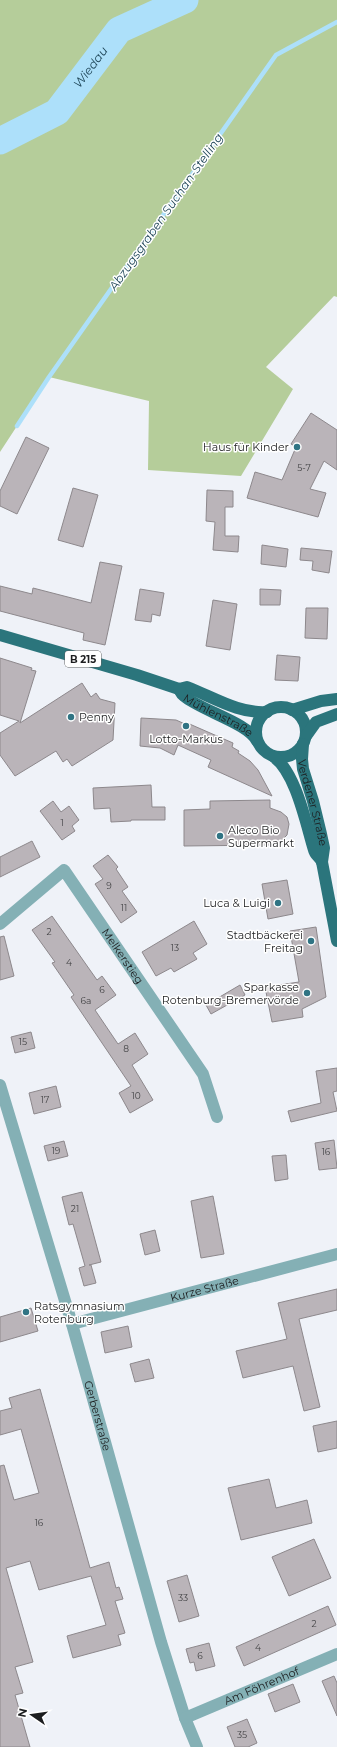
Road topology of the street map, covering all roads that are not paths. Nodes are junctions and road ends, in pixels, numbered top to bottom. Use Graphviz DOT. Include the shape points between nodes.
graph roads {
  1 [pos="0,635"];
  2 [pos="179,689"];
  3 [pos="337,699"];
  4 [pos="292,710"];
  5 [pos="267,712"];
  6 [pos="337,714"];
  7 [pos="305,740"];
  8 [pos="257,741"];
  9 [pos="274,757"];
  10 [pos="322,862"];
  11 [pos="0,924"];
  12 [pos="337,941"];
  13 [pos="0,1085"];
  14 [pos="217,1117"];
  15 [pos="337,1254"];
  16 [pos="72,1324"];
  17 [pos="337,1654"];
  18 [pos="185,1718"];
  19 [pos="197,1747"];
  1 -- 2 [label="main road, Mühlenstraße / B 215"];
  2 -- 5 [label="main road, Mühlenstraße / B 215" via="187,687 241,709"];
  2 -- 8 [label="main road, Mühlenstraße / B 215" via="182,695 202,707 248,730"];
  3 -- 4 [label="main road"];
  4 -- 5 [label="main road" via="277,707"];
  4 -- 7 [label="main road" via="303,721 306,729"];
  5 -- 8 [label="main road" via="257,724"];
  6 -- 7 [label="main road" via="316,722 309,729"];
  7 -- 9 [label="main road" via="300,749 291,755 283,758"];
  7 -- 10 [label="main road, Verdener Straße" via="302,762 324,848"];
  8 -- 9 [label="main road" via="263,750"];
  9 -- 10 [label="main road, Verdener Straße" via="285,768 291,780 314,852"];
  10 -- 12 [label="main road, Verdener Straße"];
  11 -- 14 [label="street, Melkerstieg" via="64,870 203,1074"];
  13 -- 16 [label="street, Gerberstraße"];
  15 -- 16 [label="street, Kurze Straße"];
  16 -- 18 [label="street, Gerberstraße" via="159,1635"];
  17 -- 18 [label="street, Am Föhrenhof"];
  18 -- 19 [label="street, Gerberstraße"];
}
